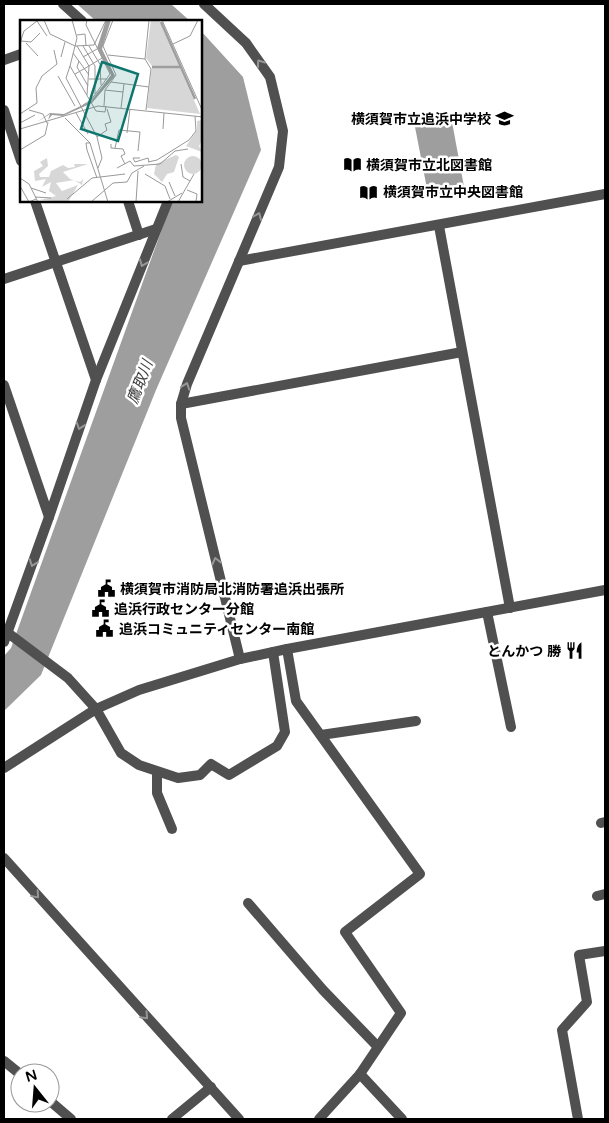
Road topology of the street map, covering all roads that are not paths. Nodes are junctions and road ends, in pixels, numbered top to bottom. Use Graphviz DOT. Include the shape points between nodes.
graph roads {
  1 [pos="63,4"];
  2 [pos="204,4"];
  3 [pos="81,20"];
  4 [pos="20,54"];
  5 [pos="4,60"];
  6 [pos="4,110"];
  7 [pos="20,158"];
  8 [pos="605,194"];
  9 [pos="35,202"];
  10 [pos="128,202"];
  11 [pos="168,202"];
  12 [pos="439,226"];
  13 [pos="156,229"];
  14 [pos="139,235"];
  15 [pos="239,261"];
  16 [pos="56,262"];
  17 [pos="4,279"];
  18 [pos="462,352"];
  19 [pos="96,380"];
  20 [pos="4,385"];
  21 [pos="181,404"];
  22 [pos="49,517"];
  23 [pos="605,590"];
  24 [pos="510,608"];
  25 [pos="487,612"];
  26 [pos="7,636"];
  27 [pos="288,649"];
  28 [pos="273,652"];
  29 [pos="240,660"];
  30 [pos="96,709"];
  31 [pos="416,721"];
  32 [pos="511,727"];
  33 [pos="321,735"];
  34 [pos="4,768"];
  35 [pos="157,772"];
  36 [pos="172,829"];
  37 [pos="4,858"];
  38 [pos="248,903"];
  39 [pos="605,951"];
  40 [pos="377,1046"];
  41 [pos="360,1074"];
  42 [pos="211,1087"];
  43 [pos="60,1110"];
  44 [pos="71,1119"];
  45 [pos="172,1119"];
  46 [pos="239,1119"];
  47 [pos="319,1119"];
  48 [pos="402,1119"];
  49 [pos="578,1119"];
  1 -- 3 [label="street"];
  15 -- 2 [label="street, one-way" via="279,167 283,131 270,77 246,43"];
  4 -- 5 [label="street"];
  6 -- 7 [label="street"];
  8 -- 12 [label="street"];
  9 -- 16 [label="street"];
  10 -- 14 [label="street"];
  11 -- 13 [label="street"];
  12 -- 15 [label="street"];
  12 -- 18 [label="street"];
  13 -- 14 [label="street"];
  13 -- 19 [label="street, one-way"];
  14 -- 16 [label="street"];
  21 -- 15 [label="street, one-way"];
  16 -- 17 [label="street"];
  16 -- 19 [label="street"];
  18 -- 21 [label="street"];
  18 -- 24 [label="street"];
  19 -- 22 [label="street, one-way"];
  20 -- 22 [label="street"];
  29 -- 21 [label="street, one-way" via="180,418"];
  22 -- 26 [label="street, one-way"];
  23 -- 24 [label="street"];
  24 -- 25 [label="street"];
  25 -- 27 [label="street"];
  25 -- 32 [label="street"];
  26 -- 30 [label="street" via="68,678"];
  27 -- 28 [label="street"];
  27 -- 33 [label="street" via="296,701"];
  28 -- 29 [label="street"];
  28 -- 35 [label="street" via="285,732 277,746 229,775 211,764 200,775 178,778"];
  29 -- 30 [label="street" via="139,690"];
  30 -- 34 [label="street"];
  30 -- 35 [label="street" via="121,753"];
  31 -- 33 [label="street"];
  33 -- 40 [label="street" via="420,874 345,932 401,1013"];
  35 -- 36 [label="street" via="157,793"];
  37 -- 42 [label="street, one-way"];
  38 -- 40 [label="street" via="323,990"];
  39 -- 49 [label="street" via="579,955 587,1002 562,1030"];
  40 -- 41 [label="street"];
  41 -- 47 [label="street"];
  41 -- 48 [label="street"];
  42 -- 45 [label="street"];
  42 -- 46 [label="street"];
  43 -- 44 [label="street"];
}
